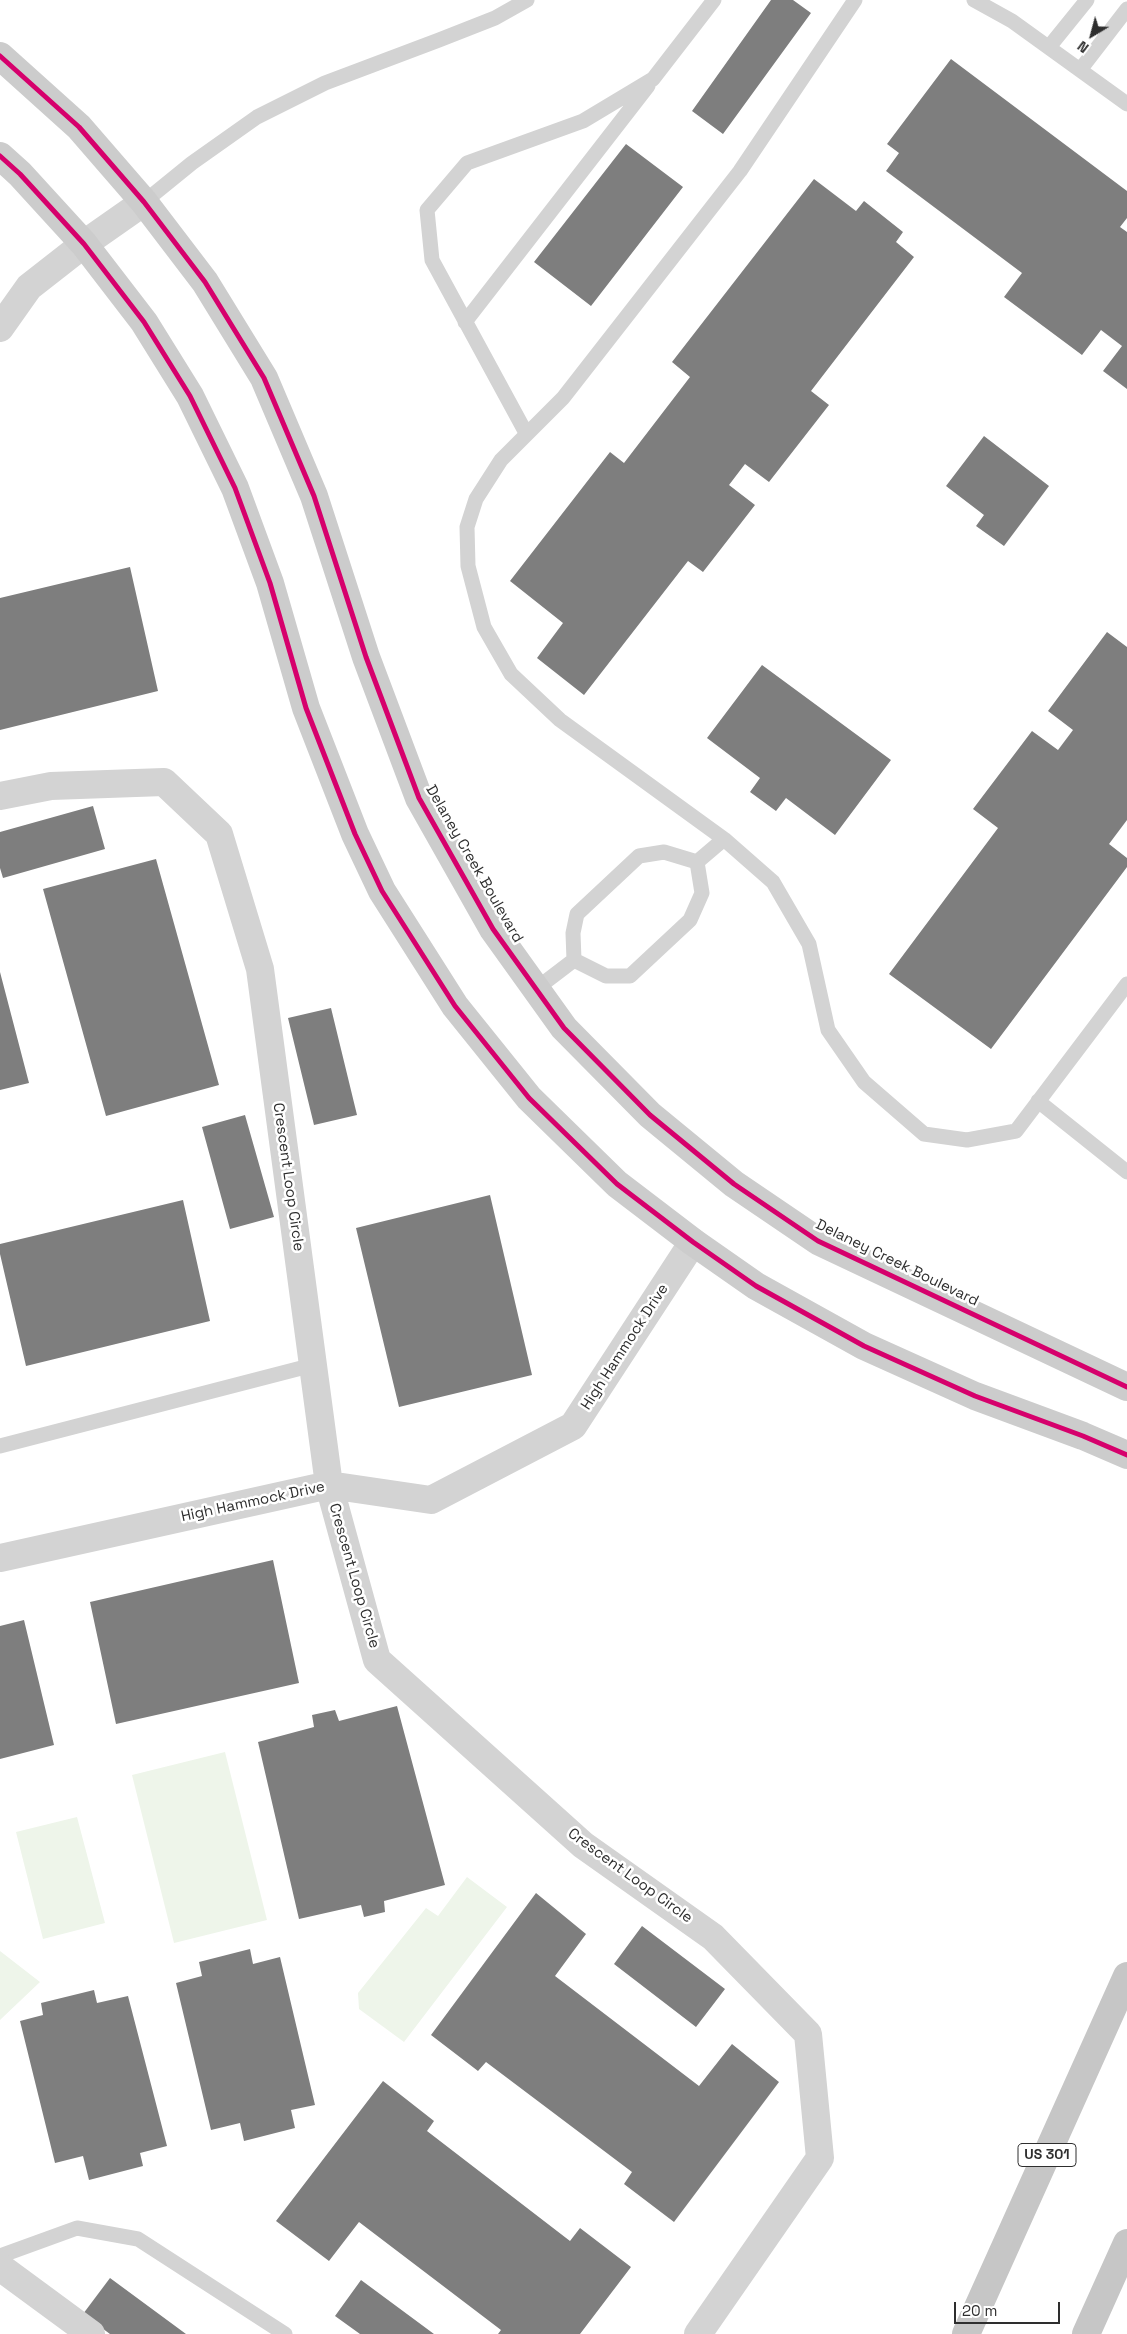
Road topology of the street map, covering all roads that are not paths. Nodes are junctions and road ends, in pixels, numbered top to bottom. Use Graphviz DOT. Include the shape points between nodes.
graph roads {
  1 [pos="528,0"];
  2 [pos="714,0"];
  3 [pos="855,0"];
  4 [pos="974,0"];
  5 [pos="1088,0"];
  6 [pos="1127,9"];
  7 [pos="1049,47"];
  8 [pos="0,56"];
  9 [pos="1080,70"];
  10 [pos="653,79"];
  11 [pos="1127,104"];
  12 [pos="0,156"];
  13 [pos="144,202"];
  14 [pos="84,244"];
  15 [pos="465,322"];
  16 [pos="0,328"];
  17 [pos="526,433"];
  18 [pos="0,796"];
  19 [pos="724,839"];
  20 [pos="697,862"];
  21 [pos="574,960"];
  22 [pos="1127,984"];
  23 [pos="536,989"];
  24 [pos="1038,1101"];
  25 [pos="1127,1172"];
  26 [pos="693,1242"];
  27 [pos="312,1365"];
  28 [pos="1127,1387"];
  29 [pos="0,1446"];
  30 [pos="1127,1455"];
  31 [pos="328,1485"];
  32 [pos="0,1558"];
  33 [pos="1127,1976"];
  34 [pos="1127,2243"];
  35 [pos="0,2256"];
  36 [pos="0,2267"];
  37 [pos="92,2334"];
  38 [pos="285,2334"];
  39 [pos="698,2334"];
  40 [pos="966,2334"];
  41 [pos="1086,2334"];
  1 -- 13 [label="lane" via="449,37 325,83 257,117"];
  2 -- 10 [label="lane"];
  3 -- 17 [label="lane" via="740,172 563,398"];
  4 -- 7 [label="lane"];
  5 -- 7 [label="lane"];
  6 -- 9 [label="lane"];
  7 -- 9 [label="lane"];
  8 -- 13 [label="street, Delaney Creek Boulevard" via="79,127"];
  9 -- 11 [label="lane"];
  10 -- 15 [label="lane"];
  10 -- 15 [label="lane" via="583,121 467,163 427,210 432,260"];
  12 -- 14 [label="street"];
  13 -- 14 [label="street"];
  13 -- 23 [label="street, Delaney Creek Boulevard" via="205,282 264,378 314,496 366,657 419,798 493,928"];
  14 -- 16 [label="street" via="29,287"];
  14 -- 26 [label="street" via="144,322 190,396 235,488 270,584 306,708 382,890 455,1006 529,1098 617,1184"];
  15 -- 17 [label="lane"];
  17 -- 19 [label="lane" via="502,460 476,499 467,527 468,566 484,627 511,674 560,720"];
  18 -- 27 [label="street, Crescent Loop Circle" via="51,786 164,782 220,834 260,969"];
  19 -- 20 [label="lane"];
  19 -- 24 [label="lane" via="773,882 809,944 828,1030 864,1082 924,1134 967,1140 1016,1130"];
  20 -- 21 [label="lane" via="664,852 639,856 577,914 573,933"];
  20 -- 21 [label="lane" via="702,894 690,920 630,976 606,976"];
  21 -- 23 [label="lane"];
  22 -- 24 [label="lane"];
  23 -- 28 [label="street, Delaney Creek Boulevard" via="564,1028 650,1115 734,1184 818,1241"];
  24 -- 25 [label="lane"];
  26 -- 30 [label="street" via="756,1286 864,1346 975,1396"];
  26 -- 31 [label="street, High Hammock Drive" via="573,1426 431,1500"];
  27 -- 29 [label="lane"];
  27 -- 31 [label="street, Crescent Loop Circle"];
  31 -- 32 [label="street, High Hammock Drive"];
  31 -- 39 [label="street, Crescent Loop Circle" via="377,1660 583,1845 713,1937 808,2034 820,2158"];
  33 -- 40 [label="main road, US 301"];
  34 -- 41 [label="main road"];
  35 -- 38 [label="lane" via="77,2228 138,2238"];
  36 -- 37 [label="street"];
}
